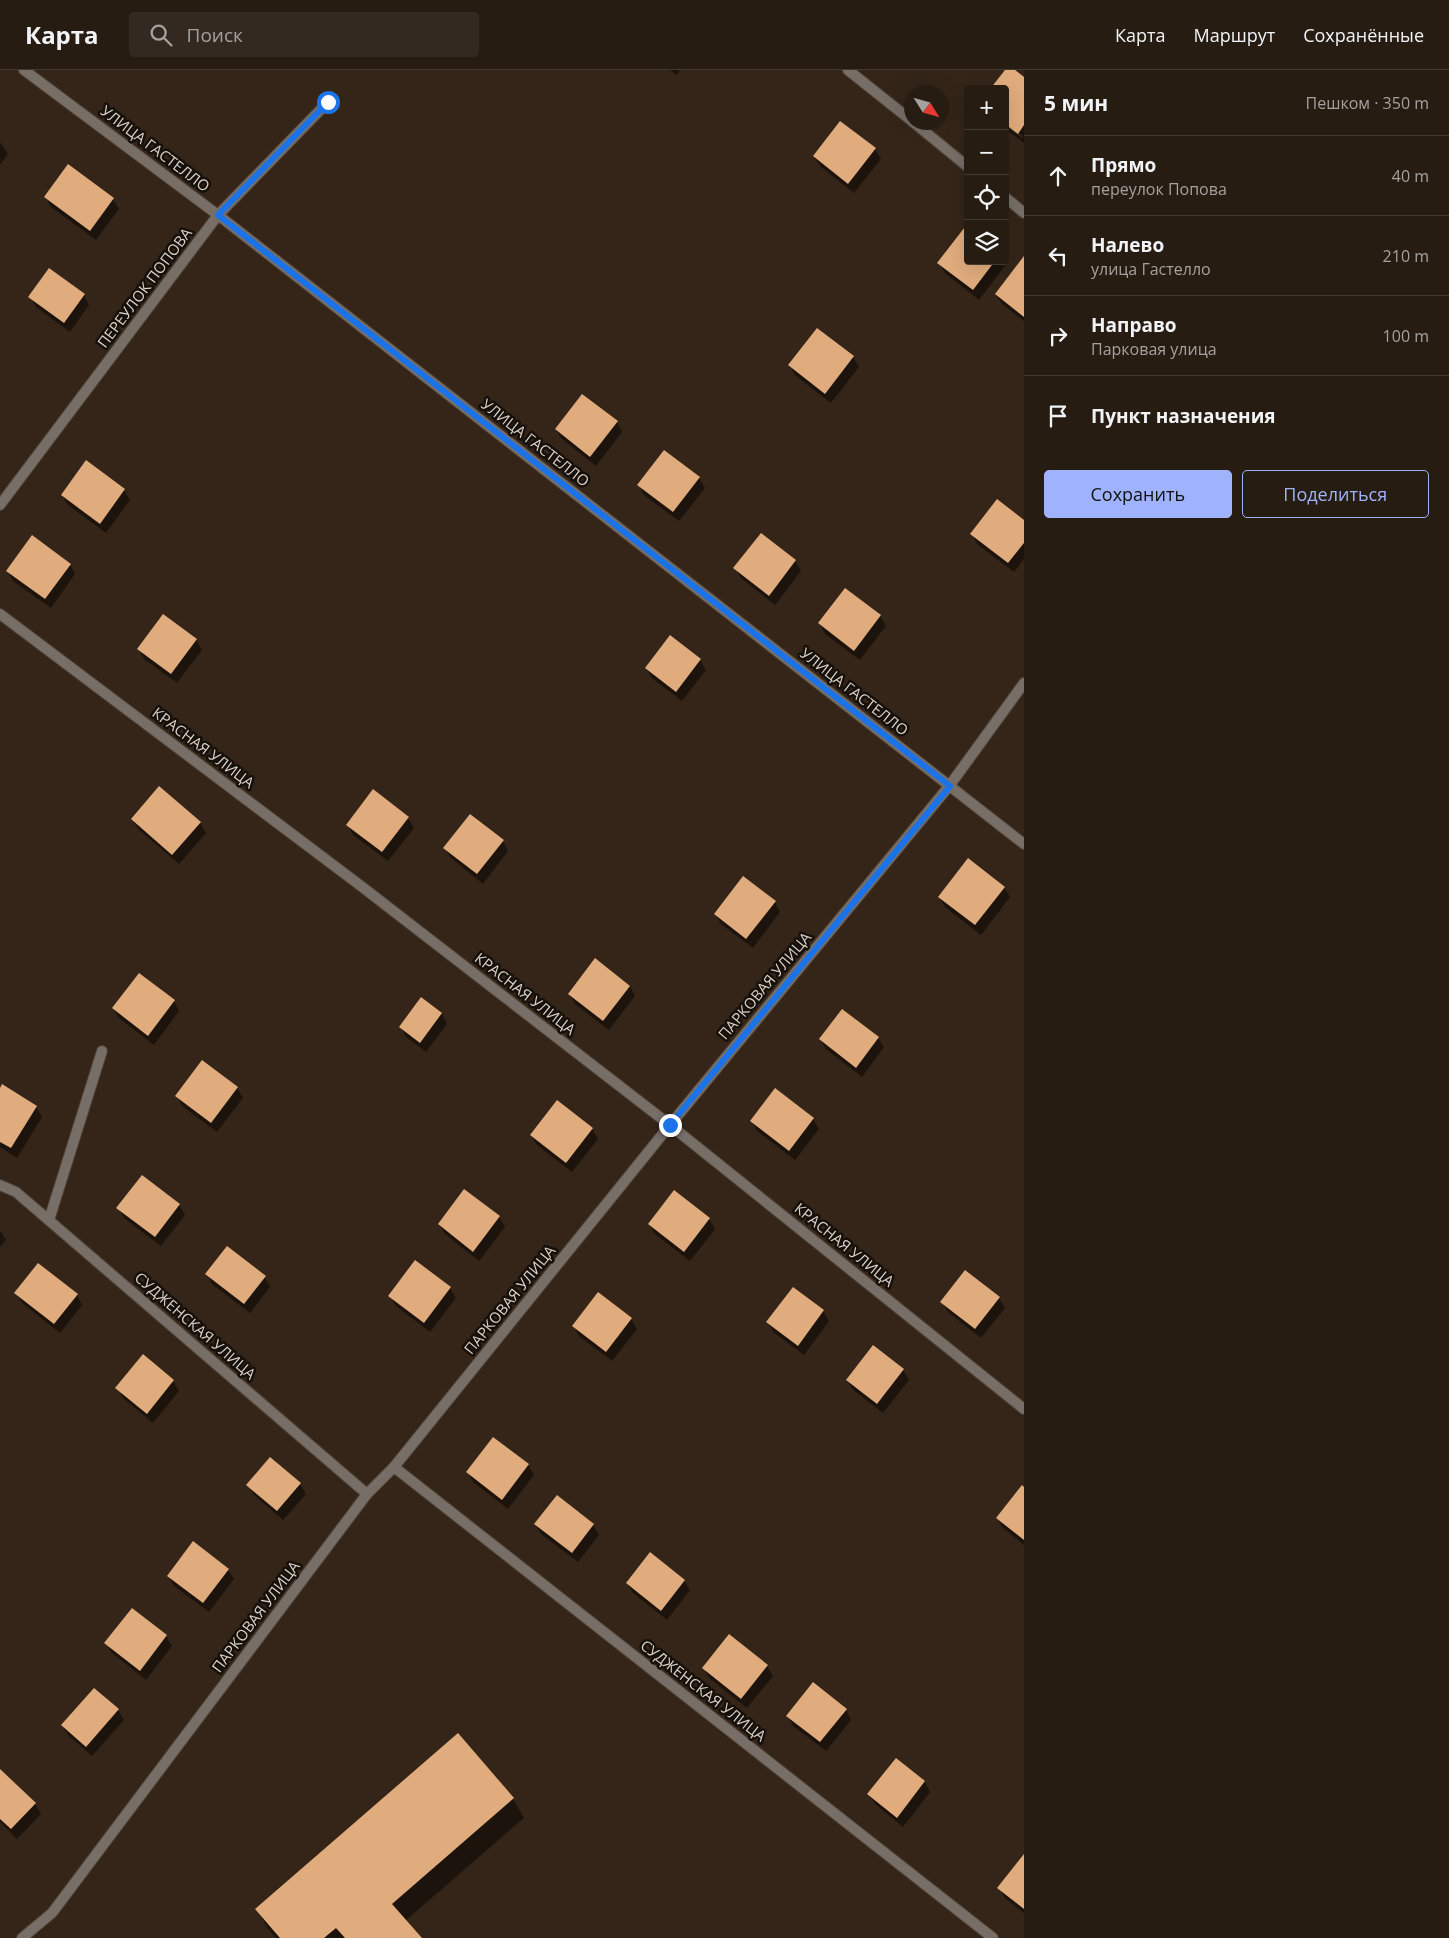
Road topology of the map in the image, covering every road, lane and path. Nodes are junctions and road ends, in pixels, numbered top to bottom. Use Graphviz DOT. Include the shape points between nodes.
graph roads {
  1 [pos="24,70"];
  2 [pos="848,70"];
  3 [pos="328,102"];
  4 [pos="904,116"];
  5 [pos="922,130"];
  6 [pos="964,164"];
  7 [pos="1009,200"];
  8 [pos="1024,213"];
  9 [pos="218,215"];
  10 [pos="0,505"];
  11 [pos="0,614"];
  12 [pos="1024,683"];
  13 [pos="950,786"];
  14 [pos="1024,844"];
  15 [pos="102,1051"];
  16 [pos="670,1125"];
  17 [pos="0,1185"];
  18 [pos="49,1220"];
  19 [pos="1024,1409"];
  20 [pos="394,1467"];
  21 [pos="367,1494"];
  22 [pos="22,1938"];
  23 [pos="993,1938"];
  1 -- 9 [label="street, УЛИЦА ГАСТЕЛЛО"];
  2 -- 4 [label="street"];
  3 -- 9 [label="street, ПЕРЕУЛОК ПОПОВА"];
  5 -- 6 [label="street"];
  7 -- 8 [label="street"];
  9 -- 10 [label="street, ПЕРЕУЛОК ПОПОВА"];
  9 -- 13 [label="street, УЛИЦА ГАСТЕЛЛО"];
  11 -- 16 [label="street, КРАСНАЯ УЛИЦА" via="361,886"];
  12 -- 13 [label="street, ПАРКОВАЯ УЛИЦА"];
  13 -- 14 [label="street, УЛИЦА ГАСТЕЛЛО"];
  13 -- 16 [label="street, ПАРКОВАЯ УЛИЦА"];
  15 -- 18 [label="street"];
  16 -- 19 [label="street, КРАСНАЯ УЛИЦА"];
  16 -- 20 [label="street, ПАРКОВАЯ УЛИЦА"];
  17 -- 18 [label="street, СУДЖЕНСКАЯ УЛИЦА" via="16,1192"];
  18 -- 21 [label="street, СУДЖЕНСКАЯ УЛИЦА"];
  20 -- 21 [label="street, ПАРКОВАЯ УЛИЦА"];
  20 -- 23 [label="street, СУДЖЕНСКАЯ УЛИЦА"];
  21 -- 22 [label="street, ПАРКОВАЯ УЛИЦА" via="52,1913"];
}
